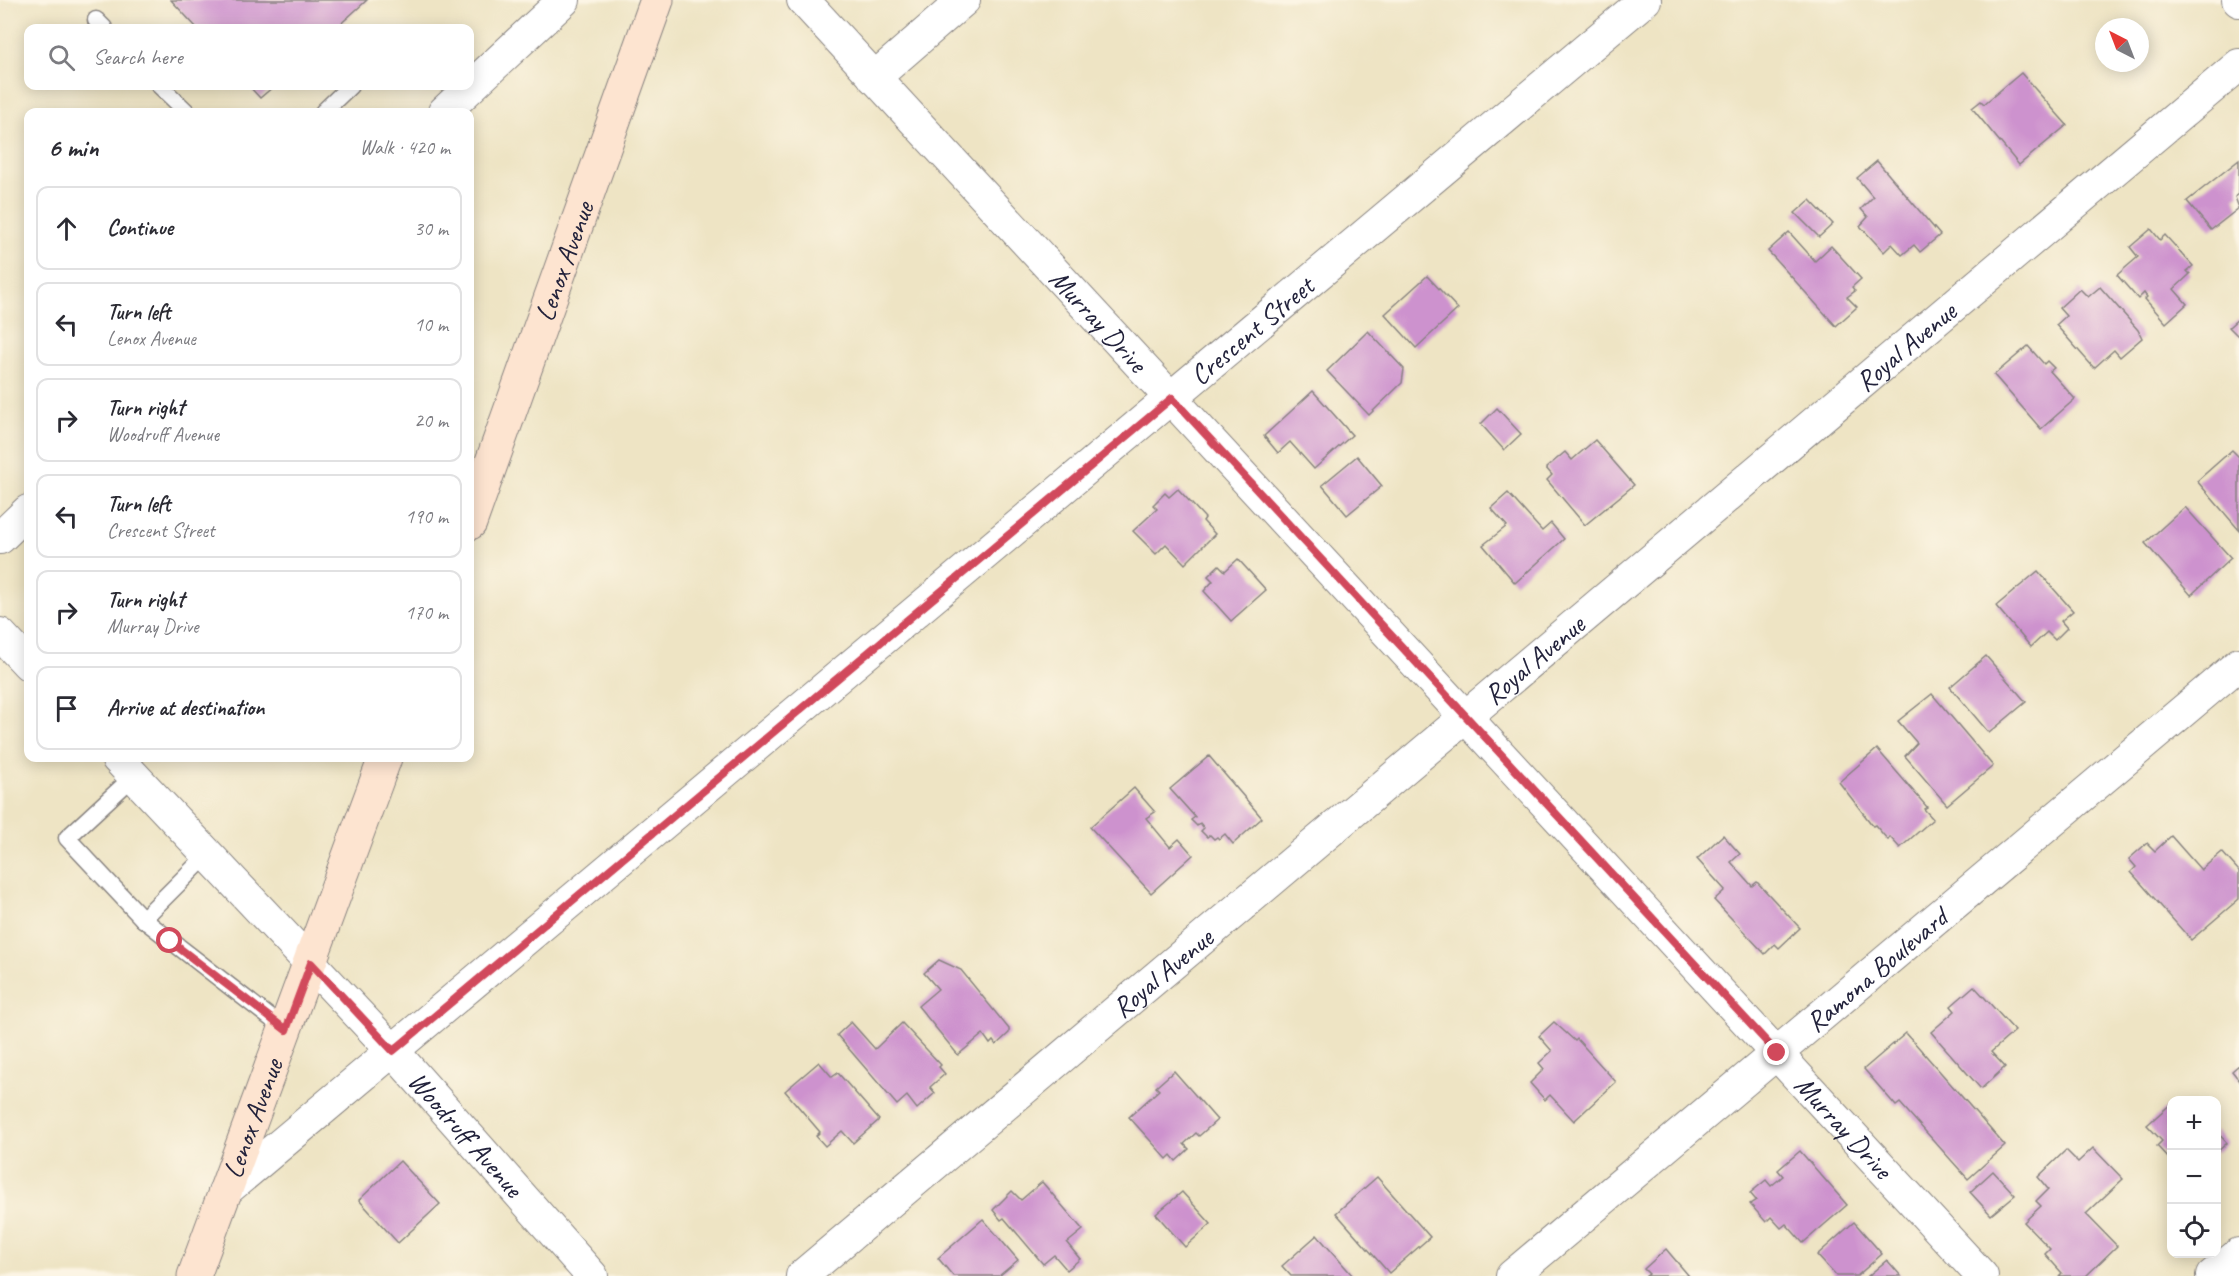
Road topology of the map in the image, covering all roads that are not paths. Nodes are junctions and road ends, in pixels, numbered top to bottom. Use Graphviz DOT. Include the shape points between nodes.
graph roads {
  1 [pos="564,0"];
  2 [pos="657,0"];
  3 [pos="803,0"];
  4 [pos="964,0"];
  5 [pos="1645,0"];
  6 [pos="2239,65"];
  7 [pos="874,78"];
  8 [pos="474,84"];
  9 [pos="164,90"];
  10 [pos="346,90"];
  11 [pos="468,90"];
  12 [pos="183,108"];
  13 [pos="327,108"];
  14 [pos="448,108"];
  15 [pos="1172,398"];
  16 [pos="474,512"];
  17 [pos="24,515"];
  18 [pos="0,538"];
  19 [pos="0,634"];
  20 [pos="24,660"];
  21 [pos="2239,664"];
  22 [pos="1467,719"];
  23 [pos="384,762"];
  24 [pos="126,767"];
  25 [pos="208,854"];
  26 [pos="143,919"];
  27 [pos="311,963"];
  28 [pos="286,1030"];
  29 [pos="393,1051"];
  30 [pos="1777,1053"];
  31 [pos="224,1192"];
  32 [pos="2239,1254"];
  33 [pos="194,1276"];
  34 [pos="592,1276"];
  35 [pos="802,1276"];
  36 [pos="1512,1276"];
  37 [pos="1982,1276"];
  38 [pos="2212,1276"];
  1 -- 8 [label="street"];
  2 -- 16 [label="main road, Lenox Avenue"];
  3 -- 7 [label="street, Murray Drive"];
  4 -- 7 [label="street"];
  5 -- 15 [label="street, Crescent Street"];
  6 -- 22 [label="street, Royal Avenue"];
  7 -- 15 [label="street, Murray Drive"];
  9 -- 12 [label="lane"];
  10 -- 13 [label="lane"];
  11 -- 14 [label="street"];
  15 -- 22 [label="street, Murray Drive"];
  15 -- 29 [label="street, Crescent Street"];
  17 -- 18 [label="street"];
  19 -- 20 [label="street"];
  21 -- 30 [label="street, Ramona Boulevard"];
  22 -- 30 [label="street, Murray Drive"];
  22 -- 35 [label="street, Royal Avenue"];
  23 -- 27 [label="main road, Lenox Avenue"];
  24 -- 25 [label="street, Woodruff Avenue"];
  24 -- 26 [label="lane" via="67,838"];
  25 -- 26 [label="lane"];
  25 -- 27 [label="street, Woodruff Avenue"];
  26 -- 28 [label="lane"];
  27 -- 28 [label="main road, Lenox Avenue"];
  27 -- 29 [label="street, Woodruff Avenue"];
  28 -- 31 [label="main road, Lenox Avenue"];
  29 -- 31 [label="street, Crescent Street"];
  29 -- 34 [label="street, Woodruff Avenue"];
  30 -- 36 [label="street, Ramona Boulevard"];
  30 -- 37 [label="street, Murray Drive"];
  31 -- 33 [label="main road, Lenox Avenue"];
  32 -- 38 [label="street"];
}
